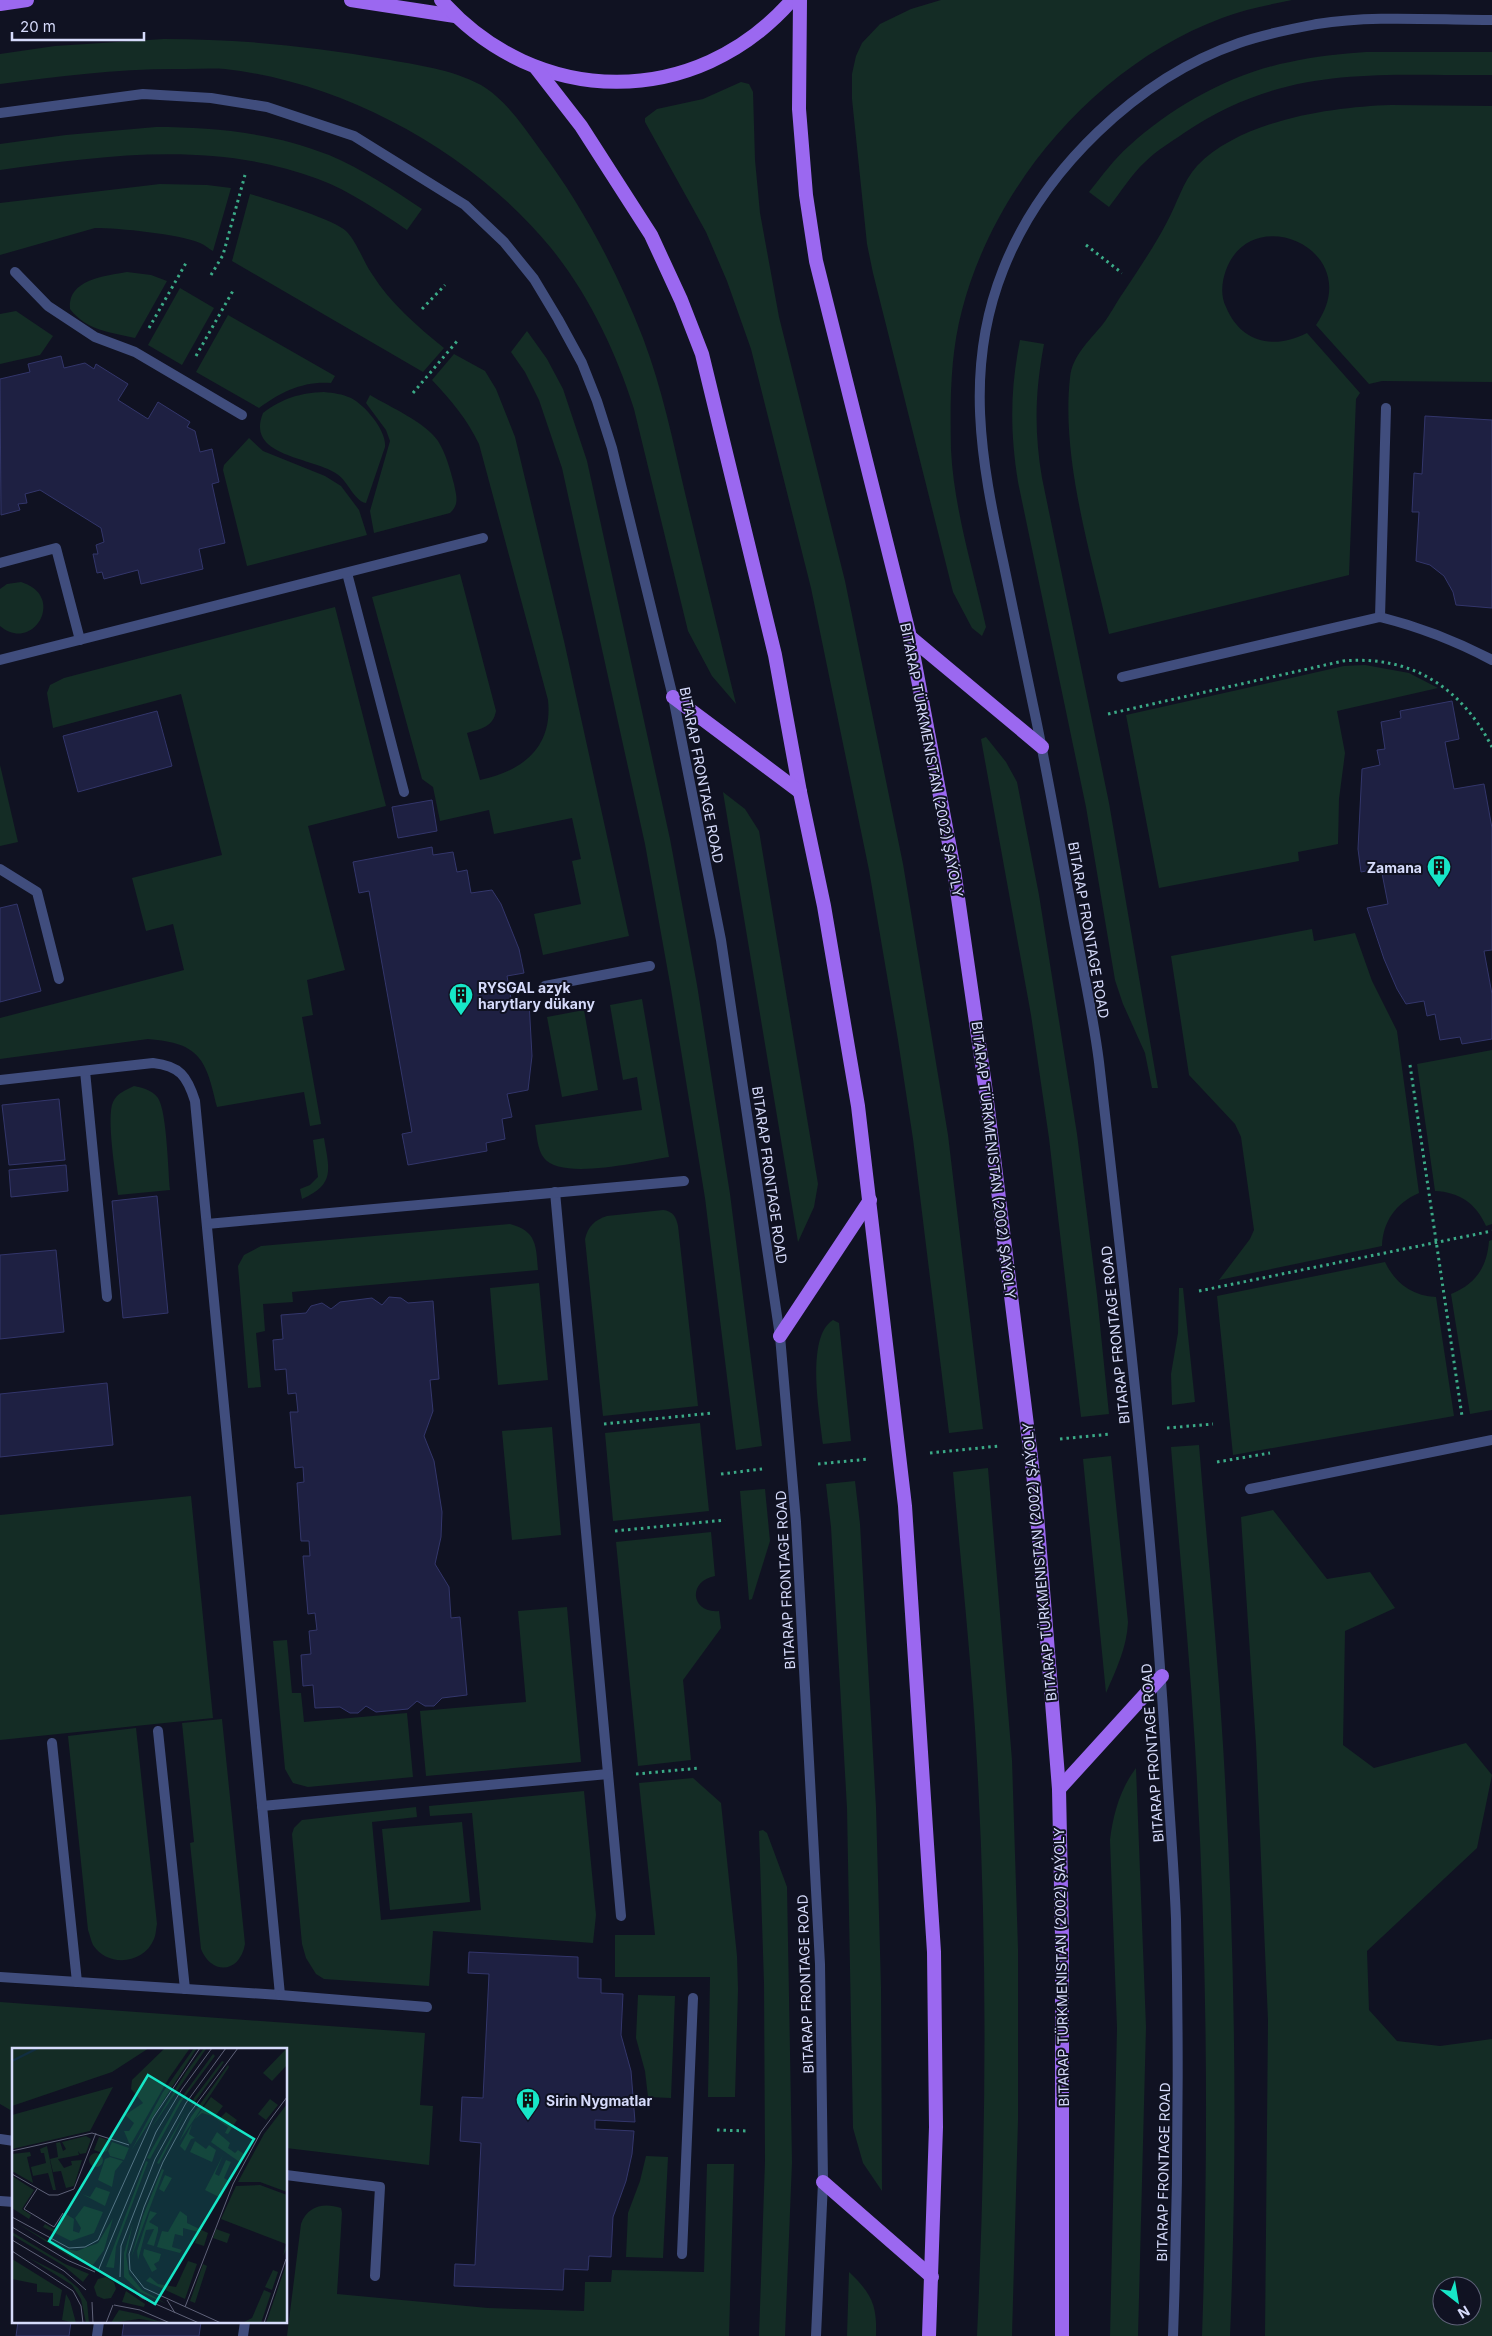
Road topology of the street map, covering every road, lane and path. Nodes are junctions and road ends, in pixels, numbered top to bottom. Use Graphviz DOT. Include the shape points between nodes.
graph roads {
  1 [pos="27,0"];
  2 [pos="351,0"];
  3 [pos="441,0"];
  4 [pos="792,0"];
  5 [pos="800,0"];
  6 [pos="0,4"];
  7 [pos="454,16"];
  8 [pos="1492,20"];
  9 [pos="536,68"];
  10 [pos="0,113"];
  11 [pos="245,175"];
  12 [pos="1086,245"];
  13 [pos="186,263"];
  14 [pos="14,272"];
  15 [pos="1122,272"];
  16 [pos="212,275"];
  17 [pos="445,286"];
  18 [pos="234,289"];
  19 [pos="422,309"];
  20 [pos="458,340"];
  21 [pos="135,352"];
  22 [pos="183,380"];
  23 [pos="413,393"];
  24 [pos="1386,408"];
  25 [pos="242,415"];
  26 [pos="483,538"];
  27 [pos="0,563"];
  28 [pos="347,573"];
  29 [pos="1380,616"];
  30 [pos="910,637"];
  31 [pos="80,640"];
  32 [pos="0,660"];
  33 [pos="1492,660"];
  34 [pos="1122,677"];
  35 [pos="673,696"];
  36 [pos="1108,714"];
  37 [pos="1042,747"];
  38 [pos="1492,747"];
  39 [pos="404,792"];
  40 [pos="800,792"];
  41 [pos="0,869"];
  42 [pos="650,966"];
  43 [pos="59,979"];
  44 [pos="545,986"];
  45 [pos="1410,1065"];
  46 [pos="85,1071"];
  47 [pos="0,1080"];
  48 [pos="684,1181"];
  49 [pos="555,1192"];
  50 [pos="870,1200"];
  51 [pos="207,1224"];
  52 [pos="1492,1231"];
  53 [pos="1436,1242"];
  54 [pos="1199,1291"];
  55 [pos="107,1297"];
  56 [pos="780,1336"];
  57 [pos="713,1413"];
  58 [pos="1462,1420"];
  59 [pos="1213,1424"];
  60 [pos="577,1427"];
  61 [pos="1139,1431"];
  62 [pos="1492,1440"];
  63 [pos="1029,1442"];
  64 [pos="900,1456"];
  65 [pos="791,1466"];
  66 [pos="721,1474"];
  67 [pos="1250,1489"];
  68 [pos="725,1520"];
  69 [pos="587,1534"];
  70 [pos="1162,1676"];
  71 [pos="158,1731"];
  72 [pos="52,1743"];
  73 [pos="700,1768"];
  74 [pos="608,1774"];
  75 [pos="1059,1789"];
  76 [pos="262,1806"];
  77 [pos="621,1916"];
  78 [pos="0,1977"];
  79 [pos="77,1982"];
  80 [pos="185,1989"];
  81 [pos="280,1995"];
  82 [pos="693,1998"];
  83 [pos="427,2007"];
  84 [pos="288,2175"];
  85 [pos="823,2182"];
  86 [pos="682,2254"];
  87 [pos="375,2276"];
  88 [pos="932,2277"];
  89 [pos="816,2336"];
  90 [pos="929,2336"];
  91 [pos="1062,2336"];
  92 [pos="1173,2336"];
  1 -- 6 [label="main road"];
  2 -- 7 [label="main road"];
  3 -- 7 [label="main road"];
  4 -- 9 [label="main road" via="753,37 726,55 665,77 599,82 568,78"];
  5 -- 30 [label="main road, BITARAP TÜRKMENISTAN (2002) ŞAÝOLY" via="799,109 806,195 816,261"];
  7 -- 9 [label="main road" via="486,42"];
  8 -- 37 [label="street, BITARAP FRONTAGE ROAD" via="1361,20 1321,24 1236,44 1162,81 1111,120 1074,156 1045,192 1004,269 989,314 979,398 985,477"];
  9 -- 40 [label="main road" via="581,126 651,235 702,354 775,655"];
  10 -- 35 [label="street, BITARAP FRONTAGE ROAD" via="143,94 211,98 267,107 354,136 466,205 504,242 534,279 582,363 612,448"];
  11 -- 16 [label="path" via="223,255"];
  12 -- 15 [label="path"];
  13 -- 21 [label="path"];
  14 -- 21 [label="street" via="48,306 95,337"];
  17 -- 19 [label="path"];
  18 -- 22 [label="path"];
  20 -- 23 [label="path"];
  21 -- 22 [label="street"];
  22 -- 25 [label="street"];
  24 -- 29 [label="street"];
  26 -- 28 [label="street"];
  27 -- 31 [label="street" via="56,548"];
  28 -- 31 [label="street"];
  28 -- 39 [label="street"];
  29 -- 33 [label="street" via="1414,625"];
  29 -- 34 [label="street"];
  30 -- 37 [label="main road"];
  30 -- 63 [label="main road, BITARAP TÜRKMENISTAN (2002) ŞAÝOLY" via="954,870 985,1086"];
  31 -- 32 [label="street"];
  35 -- 40 [label="main road"];
  35 -- 56 [label="street, BITARAP FRONTAGE ROAD" via="720,940"];
  36 -- 38 [label="path" via="1343,661 1365,659 1411,669 1445,687 1464,705"];
  37 -- 61 [label="street, BITARAP FRONTAGE ROAD" via="1098,1052"];
  40 -- 50 [label="main road" via="824,906 858,1106"];
  41 -- 43 [label="street" via="37,892"];
  42 -- 44 [label="street"];
  45 -- 53 [label="path"];
  46 -- 47 [label="street"];
  46 -- 51 [label="street" via="153,1063 169,1065 183,1074 195,1101"];
  46 -- 55 [label="street"];
  48 -- 49 [label="street"];
  49 -- 51 [label="street"];
  49 -- 60 [label="street"];
  50 -- 56 [label="main road"];
  50 -- 64 [label="main road"];
  51 -- 76 [label="street"];
  52 -- 53 [label="path"];
  53 -- 54 [label="path"];
  53 -- 58 [label="path"];
  56 -- 65 [label="street, BITARAP FRONTAGE ROAD"];
  57 -- 60 [label="path"];
  59 -- 61 [label="path"];
  60 -- 69 [label="street"];
  61 -- 63 [label="path"];
  61 -- 70 [label="street, BITARAP FRONTAGE ROAD"];
  62 -- 67 [label="street"];
  63 -- 64 [label="path"];
  63 -- 75 [label="main road, BITARAP TÜRKMENISTAN (2002) ŞAÝOLY"];
  64 -- 65 [label="path"];
  64 -- 88 [label="main road" via="934,1952 936,2127"];
  65 -- 66 [label="path"];
  65 -- 85 [label="street, BITARAP FRONTAGE ROAD" via="820,1964"];
  68 -- 69 [label="path"];
  69 -- 74 [label="street"];
  70 -- 75 [label="main road"];
  70 -- 92 [label="street, BITARAP FRONTAGE ROAD" via="1176,1914 1178,2092"];
  71 -- 80 [label="street"];
  72 -- 79 [label="street"];
  73 -- 74 [label="path" via="640,1775"];
  74 -- 76 [label="street"];
  74 -- 77 [label="street"];
  75 -- 91 [label="main road, BITARAP TÜRKMENISTAN (2002) ŞAÝOLY"];
  76 -- 81 [label="street"];
  78 -- 79 [label="street"];
  79 -- 80 [label="street"];
  80 -- 81 [label="street"];
  81 -- 83 [label="street"];
  82 -- 86 [label="street"];
  84 -- 87 [label="street" via="380,2187"];
  85 -- 88 [label="main road"];
  85 -- 89 [label="street, BITARAP FRONTAGE ROAD"];
  88 -- 90 [label="main road"];
}
